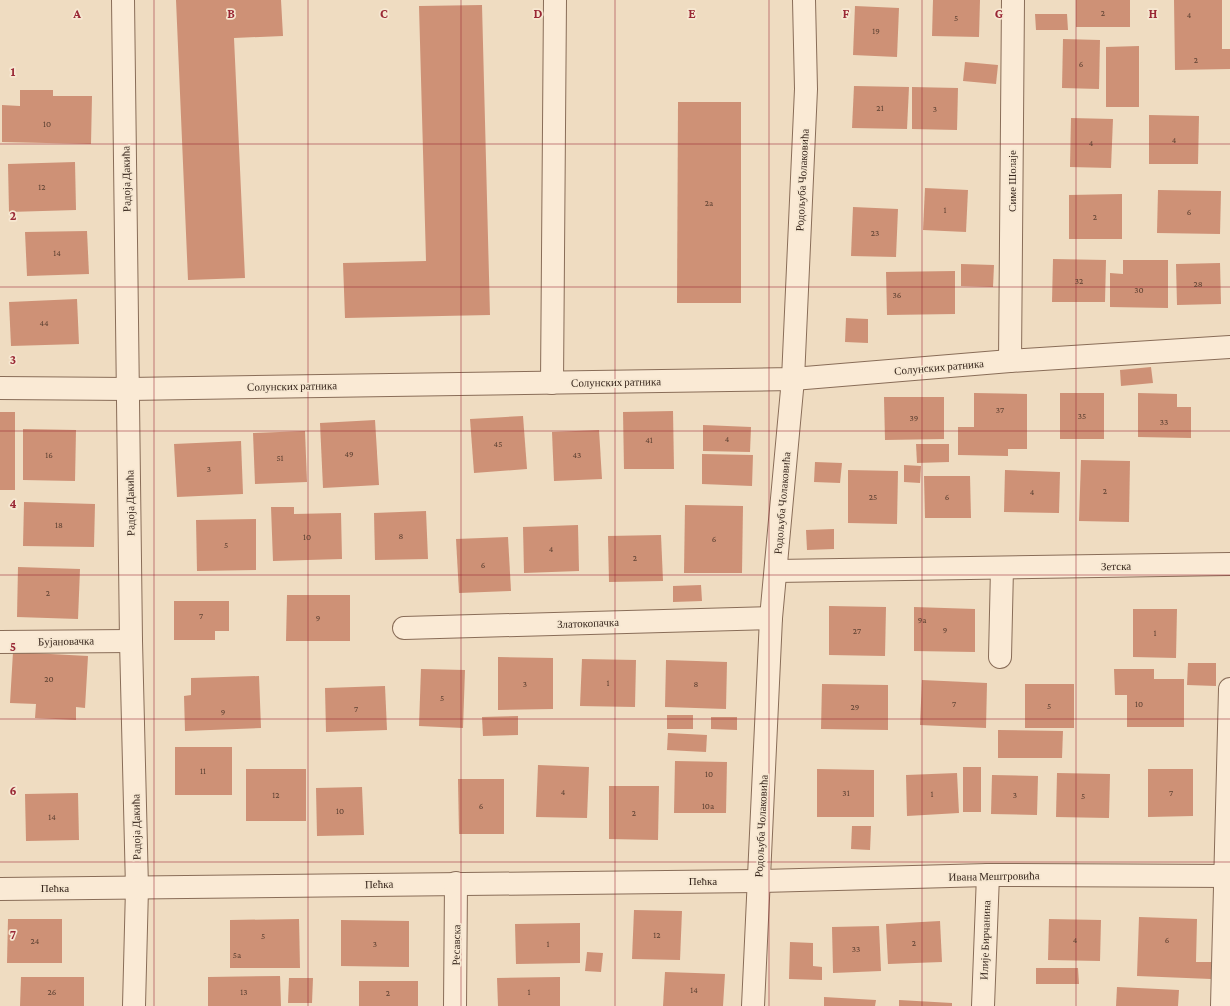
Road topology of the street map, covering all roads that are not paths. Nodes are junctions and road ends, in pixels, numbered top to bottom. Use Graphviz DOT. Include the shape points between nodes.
graph roads {
  1 [pos="123,0"];
  2 [pos="555,0"];
  3 [pos="804,0"];
  4 [pos="1013,0"];
  5 [pos="1230,347"];
  6 [pos="1010,361"];
  7 [pos="792,379"];
  8 [pos="552,383"];
  9 [pos="0,388"];
  10 [pos="129,389"];
  11 [pos="1230,564"];
  12 [pos="1002,568"];
  13 [pos="776,571"];
  14 [pos="771,618"];
  15 [pos="404,628"];
  16 [pos="131,641"];
  17 [pos="0,642"];
  18 [pos="1000,657"];
  19 [pos="1230,689"];
  20 [pos="988,875"];
  21 [pos="1227,876"];
  22 [pos="758,881"];
  23 [pos="456,883"];
  24 [pos="137,888"];
  25 [pos="0,889"];
  26 [pos="134,1006"];
  27 [pos="455,1006"];
  28 [pos="753,1006"];
  29 [pos="983,1006"];
  30 [pos="1222,1006"];
  1 -- 10 [label="street, Радоја Дакића"];
  2 -- 8 [label="street"];
  3 -- 7 [label="street, Родољуба Чолаковића" via="806,89"];
  4 -- 6 [label="street, Симе Шолаје"];
  5 -- 6 [label="street, Солунских ратника"];
  6 -- 7 [label="street, Солунских ратника"];
  7 -- 8 [label="street, Солунских ратника"];
  7 -- 13 [label="street, Родољуба Чолаковића"];
  8 -- 10 [label="street, Солунских ратника"];
  9 -- 10 [label="street, Солунских ратника"];
  10 -- 16 [label="street, Радоја Дакића"];
  11 -- 12 [label="street, Зетска"];
  12 -- 13 [label="street, Зетска"];
  12 -- 18 [label="street"];
  13 -- 14 [label="street, Родољуба Чолаковића"];
  14 -- 15 [label="street, Златокопачка"];
  14 -- 22 [label="street, Родољуба Чолаковића"];
  16 -- 17 [label="street, Бујановачка"];
  16 -- 24 [label="street, Радоја Дакића"];
  19 -- 21 [label="street"];
  20 -- 21 [label="street, Ивана Мештровића"];
  20 -- 22 [label="street, Ивана Мештровића"];
  20 -- 29 [label="street, Илије Бирчанина"];
  21 -- 30 [label="street"];
  22 -- 23 [label="street, Пећка"];
  22 -- 28 [label="street, Родољуба Чолаковића"];
  23 -- 24 [label="street, Пећка"];
  23 -- 27 [label="street, Ресавска"];
  24 -- 25 [label="street, Пећка"];
  24 -- 26 [label="street, Радоја Дакића"];
}
